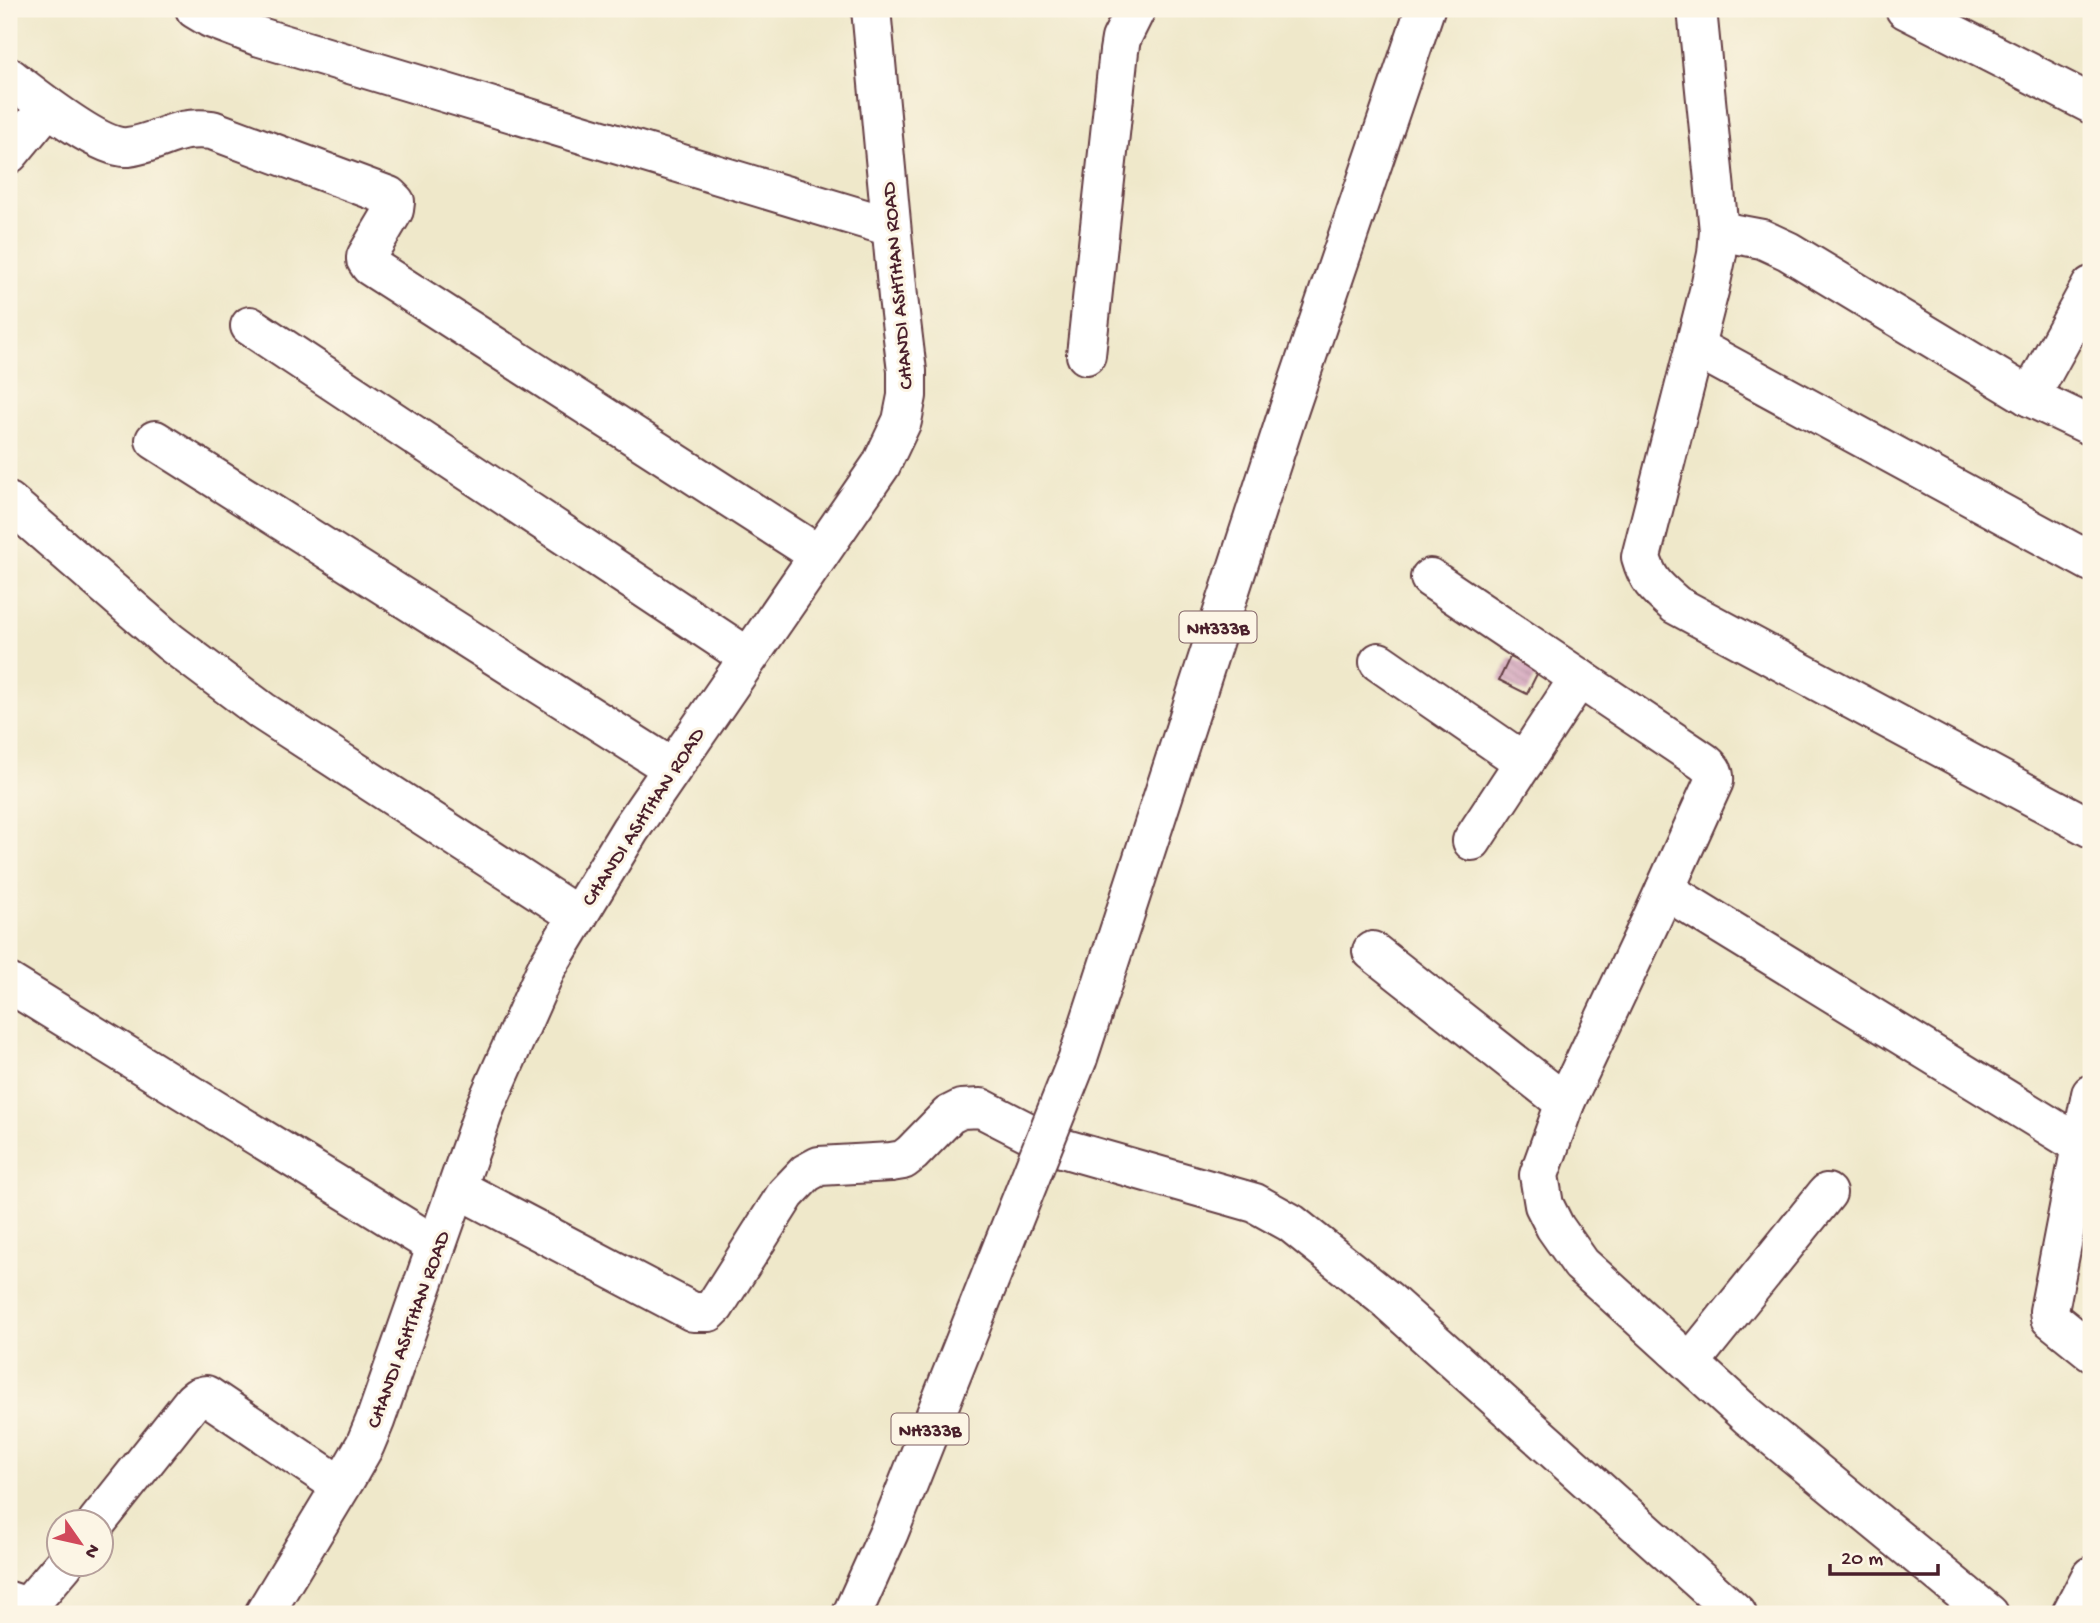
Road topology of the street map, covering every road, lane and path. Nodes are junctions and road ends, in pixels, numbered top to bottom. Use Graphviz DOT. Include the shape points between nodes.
graph roads {
  1 [pos="195,9"];
  2 [pos="872,9"];
  3 [pos="1136,9"];
  4 [pos="1425,9"];
  5 [pos="1697,9"];
  6 [pos="1905,9"];
  7 [pos="9,78"];
  8 [pos="2091,104"];
  9 [pos="48,107"];
  10 [pos="9,154"];
  11 [pos="891,227"];
  12 [pos="1719,231"];
  13 [pos="2091,286"];
  14 [pos="250,326"];
  15 [pos="1695,347"];
  16 [pos="1086,355"];
  17 [pos="2030,397"];
  18 [pos="2091,426"];
  19 [pos="155,440"];
  20 [pos="9,502"];
  21 [pos="819,555"];
  22 [pos="2091,562"];
  23 [pos="1430,578"];
  24 [pos="748,657"];
  25 [pos="1379,662"];
  26 [pos="1579,678"];
  27 [pos="1524,762"];
  28 [pos="672,768"];
  29 [pos="2091,828"];
  30 [pos="1472,841"];
  31 [pos="1665,890"];
  32 [pos="578,916"];
  33 [pos="1373,951"];
  34 [pos="9,983"];
  35 [pos="2091,1094"];
  36 [pos="1565,1103"];
  37 [pos="2082,1146"];
  38 [pos="457,1188"];
  39 [pos="1827,1193"];
  40 [pos="2079,1229"];
  41 [pos="436,1246"];
  42 [pos="2091,1351"];
  43 [pos="1690,1363"];
  44 [pos="341,1486"];
  45 [pos="107,1508"];
  46 [pos="2091,1576"];
  47 [pos="52,1578"];
  48 [pos="9,1601"];
  49 [pos="264,1614"];
  50 [pos="852,1614"];
  51 [pos="1737,1614"];
  52 [pos="1989,1614"];
  53 [pos="2071,1614"];
  1 -- 11 [label="main road" via="260,37"];
  2 -- 11 [label="main road, CHANDI ASHTHAN ROAD"];
  3 -- 16 [label="main road" via="1119,51"];
  4 -- 50 [label="main road, NH333B, bridge" via="1077,1058 889,1532"];
  5 -- 12 [label="main road"];
  6 -- 8 [label="main road"];
  7 -- 9 [label="main road"];
  9 -- 10 [label="main road"];
  9 -- 21 [label="main road" via="112,145 126,148 183,130 212,130 389,196 395,202 394,210 366,257 370,266"];
  11 -- 21 [label="main road, CHANDI ASHTHAN ROAD" via="907,371 902,421 881,465"];
  12 -- 15 [label="main road"];
  12 -- 17 [label="main road" via="1762,239 1788,251"];
  13 -- 17 [label="main road"];
  14 -- 24 [label="main road"];
  15 -- 22 [label="main road"];
  15 -- 29 [label="main road" via="1641,557 1651,581 1676,605"];
  17 -- 18 [label="main road"];
  19 -- 28 [label="main road"];
  20 -- 32 [label="main road" via="170,642 243,697"];
  21 -- 24 [label="main road, CHANDI ASHTHAN ROAD"];
  23 -- 26 [label="main road"];
  24 -- 28 [label="main road, CHANDI ASHTHAN ROAD"];
  25 -- 27 [label="main road"];
  26 -- 27 [label="main road"];
  26 -- 31 [label="main road" via="1704,762 1715,775"];
  27 -- 30 [label="main road"];
  28 -- 32 [label="main road, CHANDI ASHTHAN ROAD"];
  31 -- 36 [label="main road"];
  31 -- 37 [label="main road"];
  32 -- 38 [label="main road, CHANDI ASHTHAN ROAD" via="547,967 486,1105"];
  33 -- 36 [label="main road"];
  34 -- 41 [label="main road"];
  35 -- 37 [label="main road"];
  36 -- 43 [label="main road" via="1539,1175 1544,1205 1581,1264"];
  37 -- 40 [label="main road"];
  38 -- 41 [label="main road, CHANDI ASHTHAN ROAD"];
  38 -- 51 [label="main road" via="693,1312 709,1312 786,1194 806,1173 819,1166 903,1160 949,1115 981,1108 1055,1146 1255,1203 1291,1223 1386,1299"];
  39 -- 43 [label="main road"];
  40 -- 42 [label="main road" via="2049,1314"];
  41 -- 44 [label="main road, CHANDI ASHTHAN ROAD" via="375,1421"];
  43 -- 52 [label="main road"];
  44 -- 45 [label="main road" via="206,1395 193,1401"];
  44 -- 49 [label="main road, CHANDI ASHTHAN ROAD"];
  46 -- 53 [label="main road"];
  47 -- 48 [label="main road" via="30,1604"];
}
